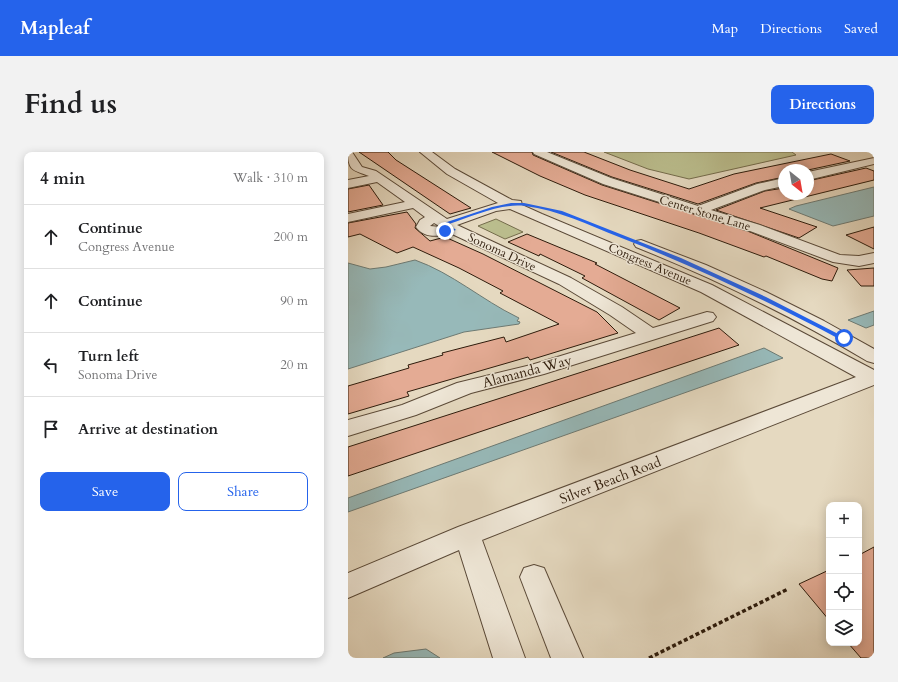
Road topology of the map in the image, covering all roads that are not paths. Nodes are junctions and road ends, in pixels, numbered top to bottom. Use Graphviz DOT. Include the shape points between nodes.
graph roads {
  1 [pos="425,152"];
  2 [pos="446,152"];
  3 [pos="538,152"];
  4 [pos="348,154"];
  5 [pos="853,154"];
  6 [pos="873,162"];
  7 [pos="814,175"];
  8 [pos="378,178"];
  9 [pos="778,183"];
  10 [pos="348,184"];
  11 [pos="414,204"];
  12 [pos="511,204"];
  13 [pos="554,210"];
  14 [pos="698,210"];
  15 [pos="348,218"];
  16 [pos="445,223"];
  17 [pos="874,258"];
  18 [pos="707,317"];
  19 [pos="651,335"];
  20 [pos="874,357"];
  21 [pos="874,378"];
  22 [pos="348,428"];
  23 [pos="467,535"];
  24 [pos="534,577"];
  25 [pos="348,586"];
  26 [pos="509,658"];
  27 [pos="568,658"];
  1 -- 12 [label="street, Congress Avenue" via="447,170"];
  2 -- 20 [label="street, Congress Avenue" via="465,166 510,191 686,262 844,338"];
  3 -- 14 [label="street, Center Stone Lane" via="606,181"];
  4 -- 8 [label="street, Sonoma Drive" via="360,170 372,173"];
  5 -- 6 [label="street"];
  6 -- 7 [label="street"];
  8 -- 10 [label="street"];
  8 -- 11 [label="street, Sonoma Drive"];
  9 -- 14 [label="street"];
  11 -- 15 [label="street"];
  11 -- 16 [label="street, Sonoma Drive"];
  12 -- 13 [label="street"];
  12 -- 16 [label="street"];
  12 -- 21 [label="street, Congress Avenue" via="659,266 726,298"];
  14 -- 17 [label="street, Center Stone Lane" via="838,259 859,261"];
  16 -- 19 [label="street, Sonoma Drive" via="561,279"];
  18 -- 19 [label="street, Alamanda Way"];
  19 -- 22 [label="street, Alamanda Way" via="537,370 470,387 409,410"];
  21 -- 23 [label="street, Silver Beach Road"];
  23 -- 25 [label="street, Silver Beach Road"];
  23 -- 26 [label="street"];
  24 -- 27 [label="street"];
}
